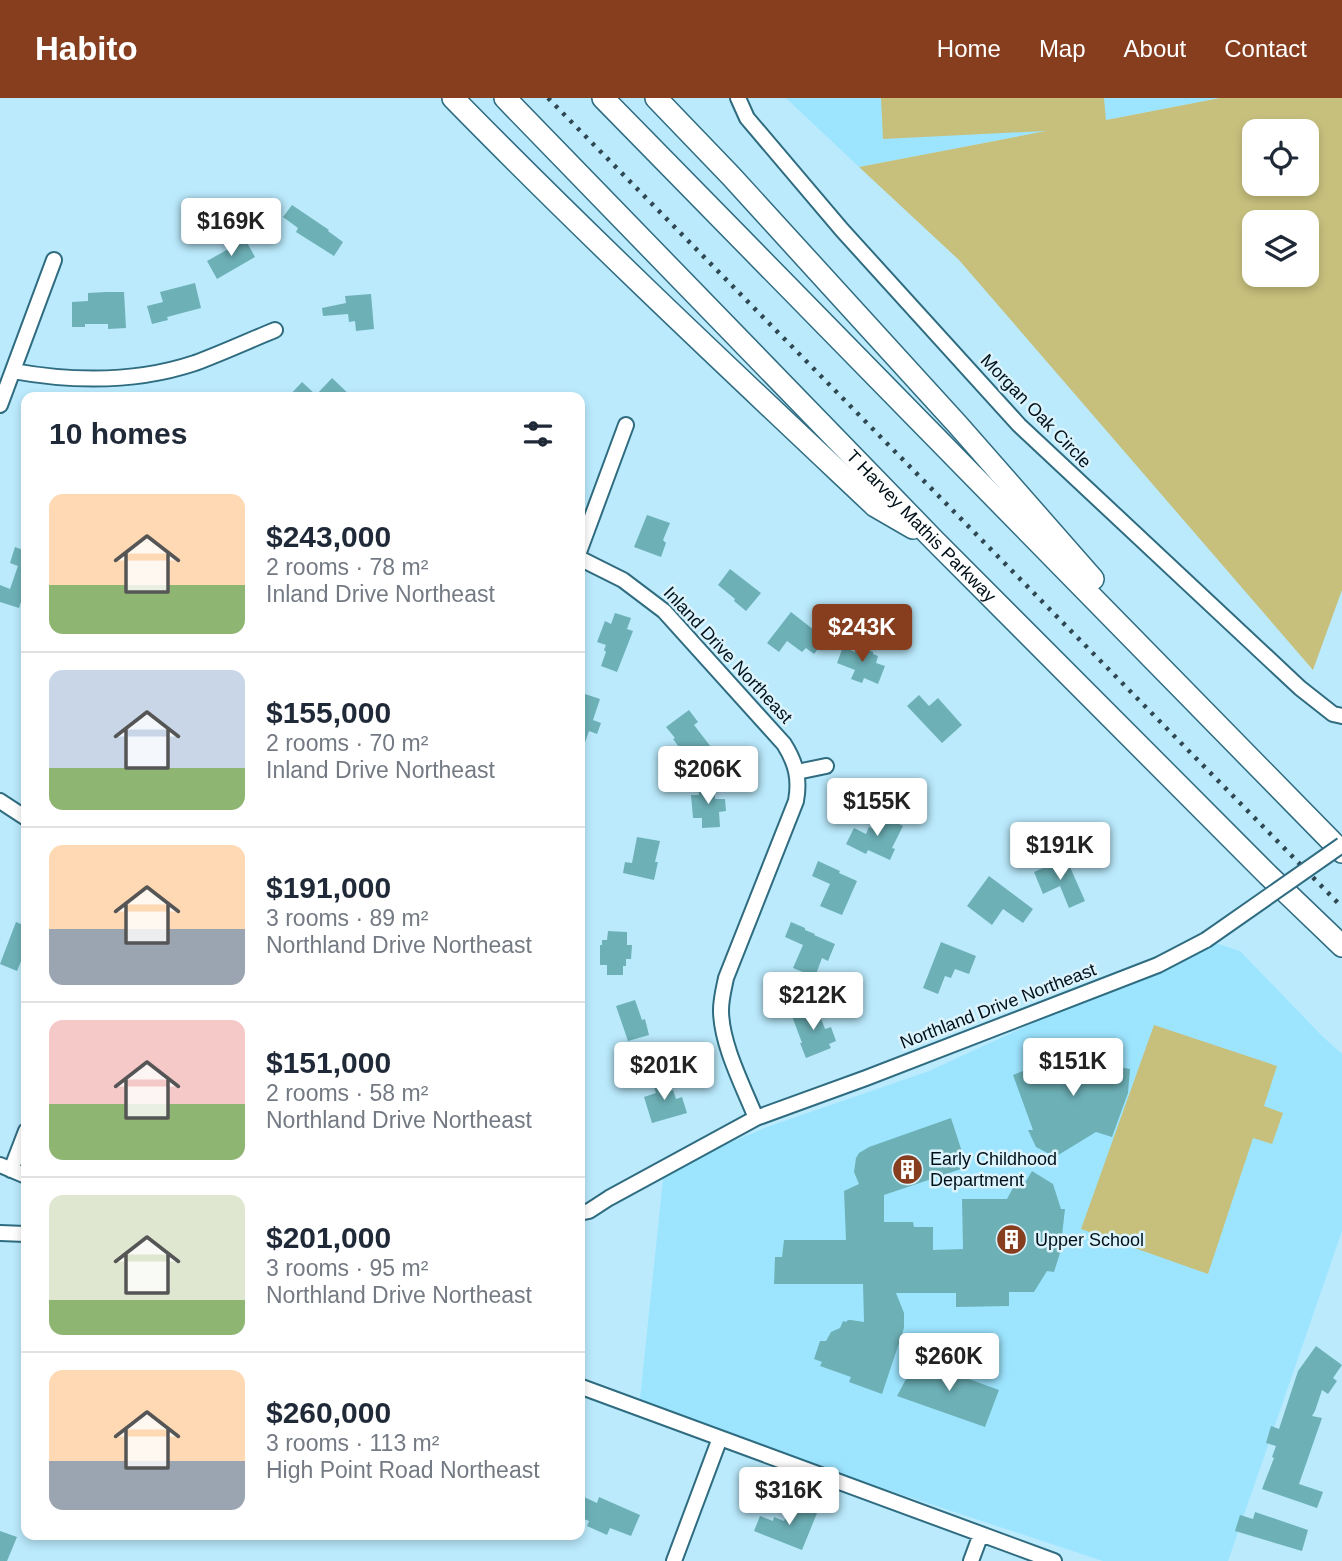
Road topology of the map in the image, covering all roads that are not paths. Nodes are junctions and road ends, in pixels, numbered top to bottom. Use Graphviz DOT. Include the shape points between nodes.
graph roads {
  1 [pos="453,98"];
  2 [pos="505,98"];
  3 [pos="603,98"];
  4 [pos="656,98"];
  5 [pos="738,98"];
  6 [pos="54,260"];
  7 [pos="275,330"];
  8 [pos="13,370"];
  9 [pos="0,405"];
  10 [pos="626,425"];
  11 [pos="585,536"];
  12 [pos="934,540"];
  13 [pos="585,561"];
  14 [pos="1342,716"];
  15 [pos="1256,765"];
  16 [pos="826,766"];
  17 [pos="797,772"];
  18 [pos="0,801"];
  19 [pos="21,815"];
  20 [pos="1342,845"];
  21 [pos="1342,852"];
  22 [pos="1342,946"];
  23 [pos="756,1118"];
  24 [pos="21,1140"];
  25 [pos="6,1168"];
  26 [pos="585,1212"];
  27 [pos="0,1233"];
  28 [pos="21,1234"];
  29 [pos="585,1388"];
  30 [pos="720,1438"];
  31 [pos="981,1534"];
  32 [pos="674,1561"];
  33 [pos="971,1561"];
  34 [pos="1054,1561"];
  1 -- 12 [label="highway" via="875,506"];
  2 -- 12 [label="highway, T Harvey Mathis Parkway"];
  3 -- 15 [label="highway"];
  4 -- 15 [label="highway" via="966,434"];
  5 -- 14 [label="street, Morgan Oak Circle" via="747,118 834,220 1019,425 1300,688"];
  6 -- 8 [label="street"];
  7 -- 8 [label="street" via="194,363 140,376 79,380"];
  8 -- 9 [label="street"];
  10 -- 11 [label="street"];
  12 -- 22 [label="highway, T Harvey Mathis Parkway"];
  13 -- 17 [label="street, Inland Drive Northeast" via="623,580 664,611 785,744"];
  15 -- 21 [label="highway"];
  16 -- 17 [label="street"];
  17 -- 23 [label="street" via="796,802 722,995 724,1039"];
  18 -- 19 [label="street"];
  20 -- 23 [label="street, Northland Drive Northeast, bridge" via="1206,940 1158,965"];
  23 -- 26 [label="street, Northland Drive Northeast"];
  24 -- 25 [label="street"];
  27 -- 28 [label="street"];
  29 -- 30 [label="street"];
  30 -- 31 [label="street"];
  30 -- 32 [label="street"];
  31 -- 33 [label="street"];
  31 -- 34 [label="street"];
}
